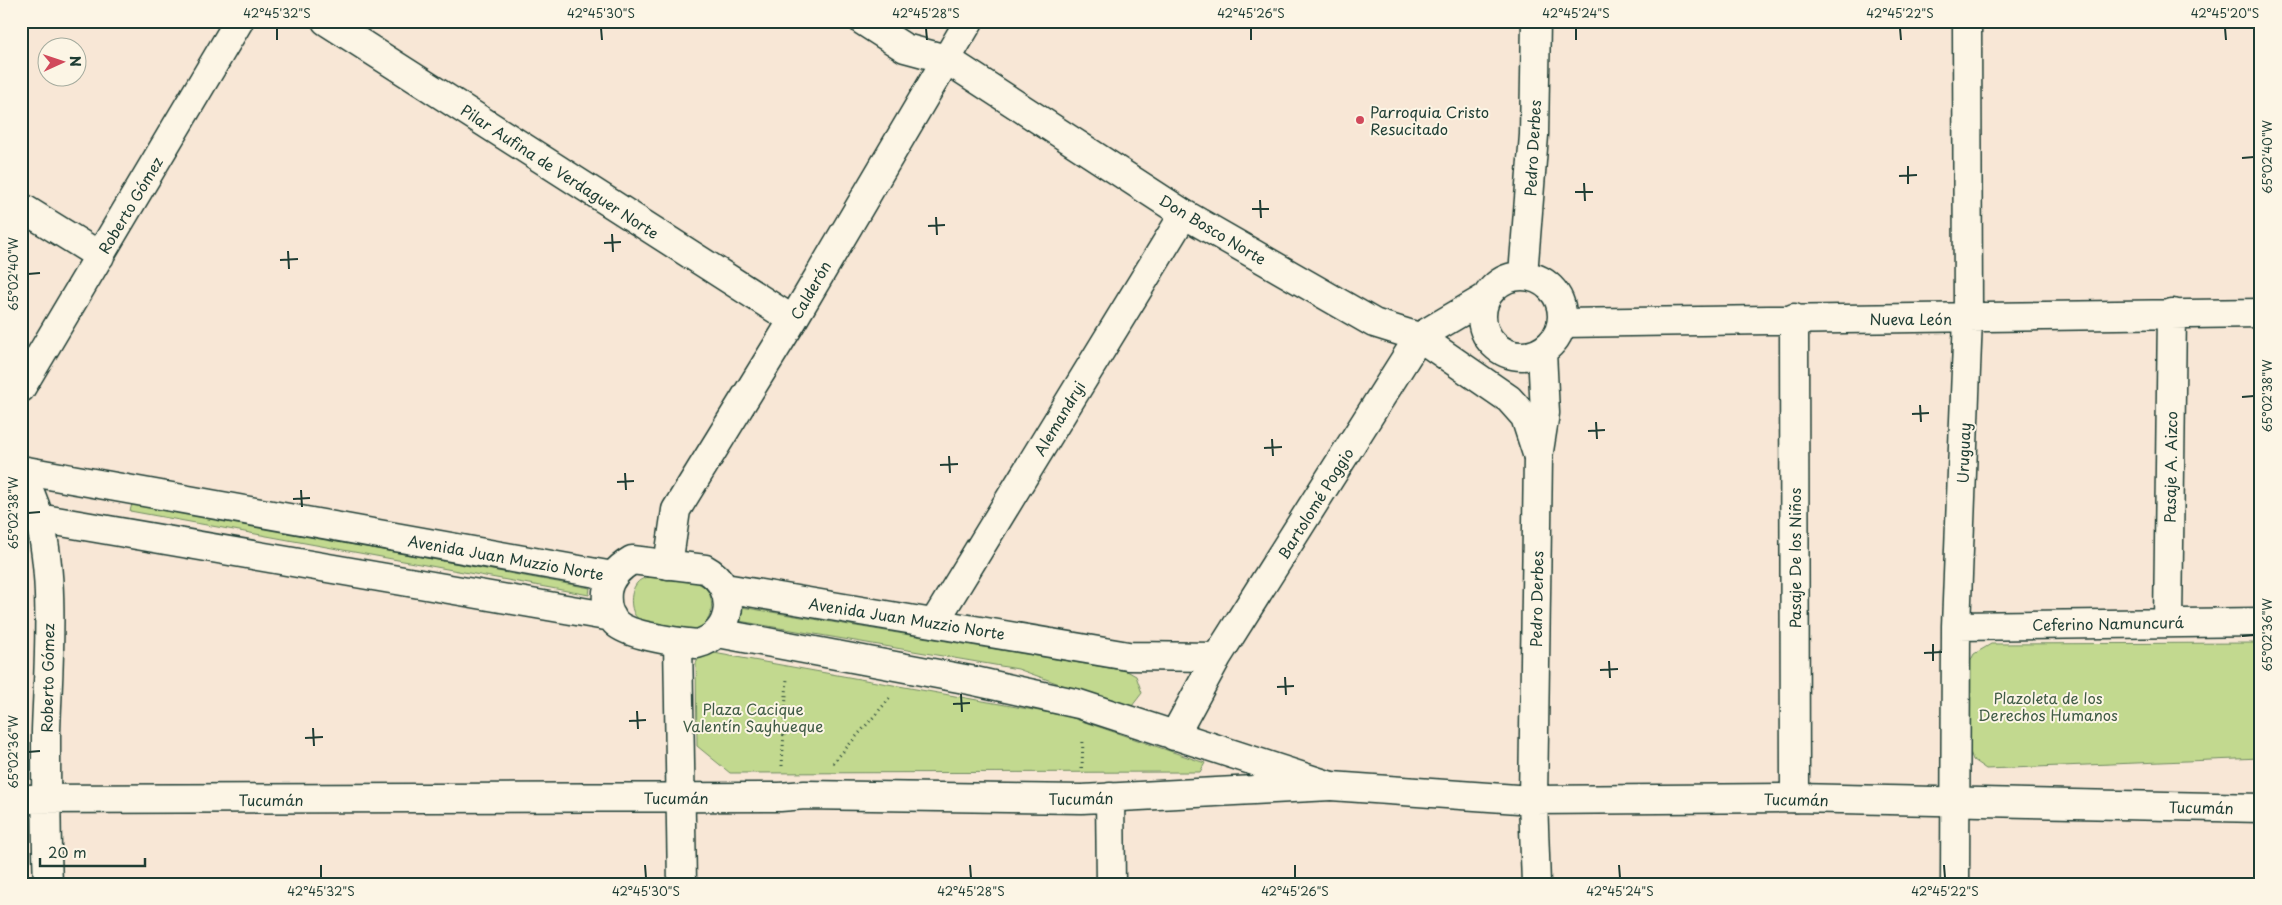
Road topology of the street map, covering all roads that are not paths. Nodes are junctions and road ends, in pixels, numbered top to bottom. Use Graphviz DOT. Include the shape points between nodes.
graph roads {
  1 [pos="239,21"];
  2 [pos="326,21"];
  3 [pos="862,21"];
  4 [pos="969,21"];
  5 [pos="1536,21"];
  6 [pos="1967,21"];
  7 [pos="946,58"];
  8 [pos="21,207"];
  9 [pos="1184,214"];
  10 [pos="100,256"];
  11 [pos="1523,275"];
  12 [pos="1485,298"];
  13 [pos="2172,313"];
  14 [pos="2261,313"];
  15 [pos="1794,318"];
  16 [pos="1968,318"];
  17 [pos="794,320"];
  18 [pos="1562,323"];
  19 [pos="1419,337"];
  20 [pos="1542,352"];
  21 [pos="21,388"];
  22 [pos="1538,457"];
  23 [pos="21,470"];
  24 [pos="21,477"];
  25 [pos="30,516"];
  26 [pos="668,564"];
  27 [pos="613,576"];
  28 [pos="724,588"];
  29 [pos="612,617"];
  30 [pos="934,622"];
  31 [pos="2168,622"];
  32 [pos="2261,622"];
  33 [pos="1956,626"];
  34 [pos="718,633"];
  35 [pos="678,642"];
  36 [pos="1217,657"];
  37 [pos="1174,736"];
  38 [pos="1331,786"];
  39 [pos="680,797"];
  40 [pos="1110,797"];
  41 [pos="1794,798"];
  42 [pos="33,799"];
  43 [pos="1533,800"];
  44 [pos="1956,803"];
  45 [pos="2261,808"];
  46 [pos="48,884"];
  47 [pos="682,884"];
  48 [pos="1111,884"];
  49 [pos="1536,884"];
  50 [pos="1956,884"];
  1 -- 10 [label="street, Roberto Gómez"];
  2 -- 17 [label="street, Pilar Aufina de Verdaguer Norte"];
  3 -- 7 [label="street, Don Bosco Norte" via="906,48"];
  4 -- 7 [label="street, Calderón"];
  5 -- 11 [label="street, Pedro Derbes" via="1534,134"];
  6 -- 16 [label="street, Uruguay"];
  7 -- 9 [label="street, Don Bosco Norte"];
  7 -- 17 [label="street, Calderón"];
  8 -- 10 [label="street"];
  9 -- 19 [label="street, Don Bosco Norte" via="1374,322"];
  9 -- 30 [label="street, Alemandryi"];
  10 -- 21 [label="street, Roberto Gómez"];
  11 -- 12 [label="street" via="1507,278 1494,286"];
  11 -- 18 [label="street" via="1538,279 1552,289 1561,304"];
  12 -- 19 [label="street, Bartolomé Poggio"];
  12 -- 20 [label="street" via="1481,315 1484,332 1494,346 1508,355 1525,357"];
  13 -- 14 [label="street, Nueva León"];
  13 -- 16 [label="street, Nueva León"];
  13 -- 31 [label="street, Pasaje A. Aizco"];
  15 -- 16 [label="street, Nueva León"];
  15 -- 18 [label="street, Nueva León"];
  15 -- 41 [label="street, Pasaje De los Niños"];
  16 -- 33 [label="street, Uruguay"];
  17 -- 26 [label="street, Calderón" via="676,510"];
  18 -- 20 [label="street" via="1552,344"];
  19 -- 22 [label="street, Don Bosco Norte" via="1509,399 1525,417"];
  19 -- 36 [label="street, Bartolomé Poggio"];
  20 -- 22 [label="street, Pedro Derbes" via="1545,413"];
  22 -- 43 [label="street, Pedro Derbes"];
  23 -- 27 [label="street, Avenida Juan Muzzio Norte"];
  24 -- 25 [label="street, Roberto Gómez" via="30,490"];
  25 -- 29 [label="street"];
  25 -- 42 [label="street, Roberto Gómez" via="49,576"];
  26 -- 27 [label="street, Avenida Juan Muzzio Norte" via="632,560"];
  26 -- 28 [label="street, Avenida Juan Muzzio Norte" via="705,570"];
  27 -- 29 [label="street" via="606,600"];
  28 -- 30 [label="street, Avenida Juan Muzzio Norte"];
  28 -- 34 [label="street" via="729,609"];
  29 -- 35 [label="street" via="627,630"];
  30 -- 36 [label="street, Avenida Juan Muzzio Norte" via="1128,656"];
  31 -- 32 [label="street, Ceferino Namuncurá"];
  31 -- 33 [label="street, Ceferino Namuncurá"];
  33 -- 44 [label="street, Uruguay"];
  34 -- 35 [label="street" via="697,644"];
  34 -- 37 [label="street" via="970,680 1084,706"];
  35 -- 39 [label="street"];
  36 -- 37 [label="street, Bartolomé Poggio"];
  37 -- 38 [label="street, Tucumán"];
  38 -- 40 [label="street, Tucumán"];
  38 -- 43 [label="street, Tucumán"];
  39 -- 40 [label="street, Tucumán"];
  39 -- 42 [label="street, Tucumán"];
  39 -- 47 [label="street"];
  40 -- 48 [label="street"];
  41 -- 43 [label="street, Tucumán"];
  41 -- 44 [label="street, Tucumán"];
  42 -- 46 [label="street, Roberto Gómez"];
  43 -- 49 [label="street, Pedro Derbes"];
  44 -- 45 [label="street, Tucumán"];
  44 -- 50 [label="street, Uruguay"];
}
